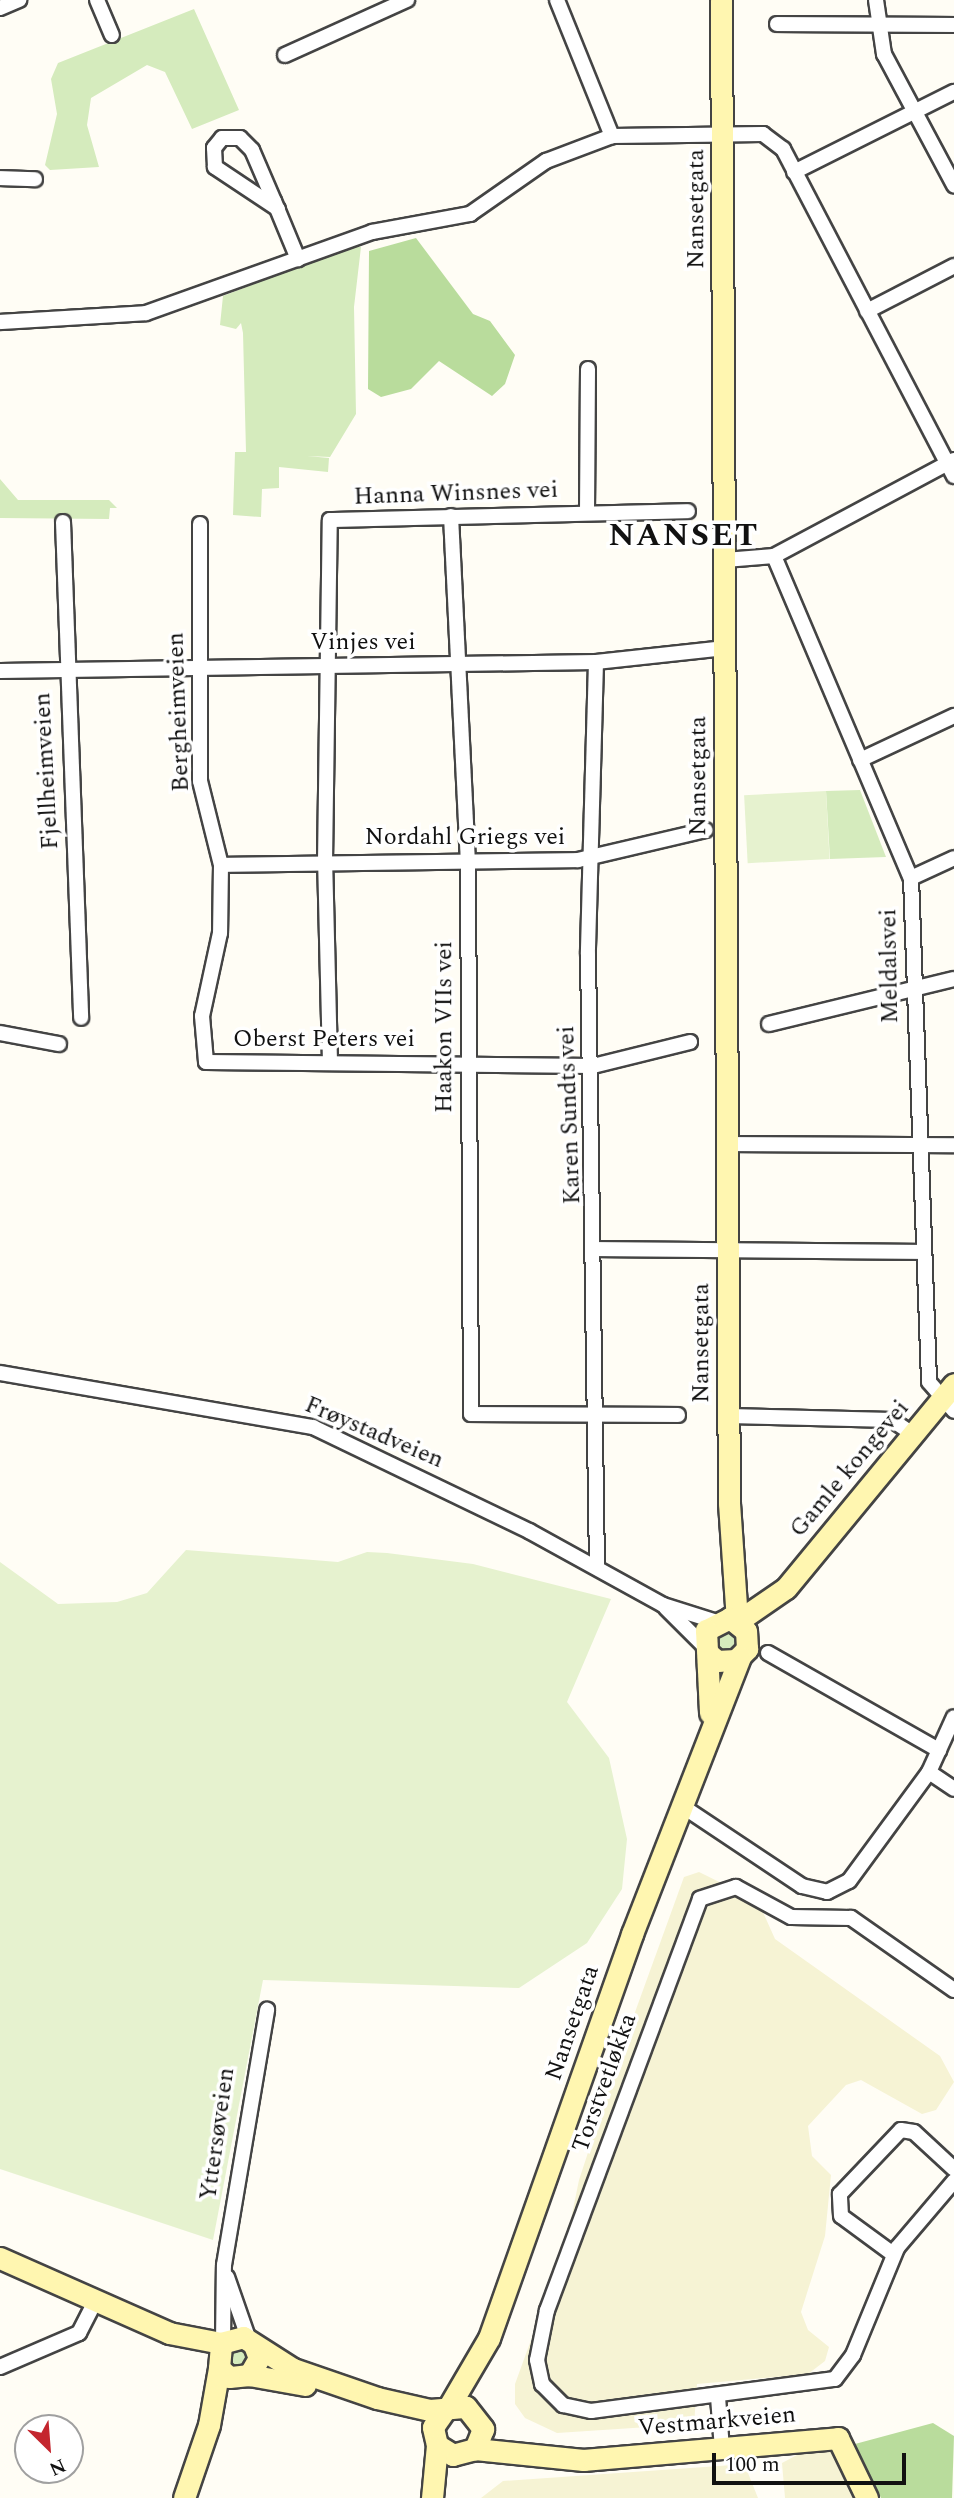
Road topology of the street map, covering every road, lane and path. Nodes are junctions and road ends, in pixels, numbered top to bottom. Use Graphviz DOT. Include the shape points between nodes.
graph roads {
  1 [pos="19,0"];
  2 [pos="97,0"];
  3 [pos="407,0"];
  4 [pos="557,0"];
  5 [pos="721,0"];
  6 [pos="876,0"];
  7 [pos="0,8"];
  8 [pos="777,24"];
  9 [pos="954,25"];
  10 [pos="876,26"];
  11 [pos="111,35"];
  12 [pos="285,55"];
  13 [pos="954,92"];
  14 [pos="915,112"];
  15 [pos="723,133"];
  16 [pos="612,136"];
  17 [pos="794,172"];
  18 [pos="0,178"];
  19 [pos="35,179"];
  20 [pos="954,185"];
  21 [pos="278,209"];
  22 [pos="298,259"];
  23 [pos="954,265"];
  24 [pos="867,312"];
  25 [pos="0,322"];
  26 [pos="588,369"];
  27 [pos="952,467"];
  28 [pos="688,511"];
  29 [pos="587,513"];
  30 [pos="452,516"];
  31 [pos="63,522"];
  32 [pos="200,524"];
  33 [pos="774,556"];
  34 [pos="725,560"];
  35 [pos="726,648"];
  36 [pos="596,662"];
  37 [pos="325,666"];
  38 [pos="462,666"];
  39 [pos="198,667"];
  40 [pos="65,670"];
  41 [pos="0,671"];
  42 [pos="954,716"];
  43 [pos="860,760"];
  44 [pos="706,830"];
  45 [pos="592,858"];
  46 [pos="954,858"];
  47 [pos="325,862"];
  48 [pos="468,862"];
  49 [pos="221,865"];
  50 [pos="911,878"];
  51 [pos="954,979"];
  52 [pos="913,989"];
  53 [pos="81,1018"];
  54 [pos="769,1024"];
  55 [pos="0,1033"];
  56 [pos="690,1042"];
  57 [pos="59,1044"];
  58 [pos="206,1062"];
  59 [pos="330,1062"];
  60 [pos="467,1064"];
  61 [pos="593,1066"];
  62 [pos="728,1144"];
  63 [pos="919,1145"];
  64 [pos="954,1145"];
  65 [pos="597,1249"];
  66 [pos="728,1249"];
  67 [pos="922,1252"];
  68 [pos="0,1373"];
  69 [pos="950,1398"];
  70 [pos="678,1415"];
  71 [pos="596,1416"];
  72 [pos="729,1416"];
  73 [pos="913,1434"];
  74 [pos="729,1553"];
  75 [pos="597,1567"];
  76 [pos="786,1588"];
  77 [pos="663,1605"];
  78 [pos="715,1621"];
  79 [pos="738,1621"];
  80 [pos="706,1650"];
  81 [pos="744,1650"];
  82 [pos="768,1653"];
  83 [pos="954,1717"];
  84 [pos="711,1726"];
  85 [pos="939,1750"];
  86 [pos="929,1772"];
  87 [pos="954,1790"];
  88 [pos="682,1806"];
  89 [pos="954,1990"];
  90 [pos="267,2011"];
  91 [pos="954,2169"];
  92 [pos="954,2181"];
  93 [pos="893,2254"];
  94 [pos="0,2258"];
  95 [pos="224,2265"];
  96 [pos="94,2303"];
  97 [pos="489,2338"];
  98 [pos="252,2342"];
  99 [pos="220,2354"];
  100 [pos="0,2367"];
  101 [pos="246,2377"];
  102 [pos="718,2398"];
  103 [pos="446,2409"];
  104 [pos="480,2420"];
  105 [pos="209,2425"];
  106 [pos="435,2439"];
  107 [pos="722,2449"];
  108 [pos="471,2451"];
  109 [pos="535,2455"];
  110 [pos="184,2498"];
  111 [pos="432,2498"];
  112 [pos="442,2498"];
  113 [pos="867,2498"];
  1 -- 7 [label="street"];
  2 -- 11 [label="street"];
  3 -- 12 [label="street"];
  4 -- 16 [label="street"];
  5 -- 15 [label="main road, Nansetgata"];
  6 -- 10 [label="street"];
  8 -- 10 [label="street"];
  9 -- 10 [label="street"];
  10 -- 14 [label="street"];
  13 -- 14 [label="street"];
  14 -- 17 [label="street"];
  14 -- 20 [label="street"];
  15 -- 16 [label="street"];
  15 -- 17 [label="street" via="772,138"];
  15 -- 34 [label="main road, Nansetgata"];
  16 -- 22 [label="street" via="546,161 470,214 372,232"];
  17 -- 24 [label="street"];
  18 -- 19 [label="street"];
  21 -- 21 [label="street" via="252,150 240,138 222,138 214,148 215,167"];
  21 -- 22 [label="street"];
  22 -- 25 [label="street" via="146,313"];
  23 -- 24 [label="street"];
  24 -- 27 [label="street"];
  26 -- 29 [label="street"];
  27 -- 33 [label="street"];
  28 -- 29 [label="street, Hanna Winsnes vei"];
  29 -- 30 [label="street, Hanna Winsnes vei"];
  30 -- 37 [label="street, Hanna Winsnes vei" via="330,520"];
  30 -- 38 [label="street, Haakon VIIs vei"];
  31 -- 40 [label="street, Fjellheimveien"];
  32 -- 39 [label="street, Bergheimveien"];
  33 -- 34 [label="street"];
  33 -- 43 [label="street, Meldalsvei"];
  34 -- 35 [label="main road, Nansetgata"];
  35 -- 36 [label="street, Vinjes vei"];
  35 -- 62 [label="main road, Nansetgata"];
  36 -- 38 [label="street, Vinjes vei"];
  36 -- 45 [label="street, Karen Sundts vei"];
  37 -- 38 [label="street, Vinjes vei"];
  37 -- 39 [label="street, Vinjes vei"];
  37 -- 47 [label="street"];
  38 -- 48 [label="street, Haakon VIIs vei"];
  39 -- 40 [label="street, Vinjes vei"];
  39 -- 49 [label="street, Bergheimveien" via="200,781"];
  40 -- 41 [label="street, Vinjes vei"];
  40 -- 53 [label="street, Fjellheimveien"];
  42 -- 43 [label="street"];
  43 -- 50 [label="street, Meldalsvei"];
  44 -- 45 [label="street, Nordahl Griegs vei"];
  45 -- 48 [label="street, Nordahl Griegs vei"];
  45 -- 61 [label="street, Karen Sundts vei"];
  46 -- 50 [label="street"];
  47 -- 48 [label="street, Nordahl Griegs vei"];
  47 -- 49 [label="street, Nordahl Griegs vei"];
  47 -- 59 [label="street"];
  48 -- 60 [label="street, Haakon VIIs vei"];
  49 -- 58 [label="street, Bergheimveien" via="220,933 202,1016"];
  50 -- 52 [label="street, Meldalsvei"];
  51 -- 52 [label="street"];
  52 -- 54 [label="street"];
  52 -- 63 [label="street, Meldalsvei"];
  55 -- 57 [label="street"];
  56 -- 61 [label="street, Oberst Peters vei"];
  58 -- 59 [label="street, Oberst Peters vei"];
  59 -- 60 [label="street, Oberst Peters vei"];
  60 -- 61 [label="street, Oberst Peters vei"];
  60 -- 71 [label="street, Haakon VIIs vei" via="471,1414"];
  61 -- 65 [label="street, Karen Sundts vei"];
  62 -- 63 [label="street"];
  62 -- 66 [label="main road, Nansetgata"];
  63 -- 64 [label="street"];
  63 -- 67 [label="street, Meldalsvei"];
  65 -- 66 [label="street"];
  65 -- 71 [label="street, Karen Sundts vei"];
  66 -- 67 [label="street"];
  66 -- 72 [label="main road, Nansetgata"];
  67 -- 69 [label="street, Meldalsvei" via="929,1382"];
  68 -- 75 [label="street, Frøystadveien" via="313,1427"];
  69 -- 73 [label="main road, Gamle kongevei"];
  70 -- 71 [label="street"];
  71 -- 75 [label="street, Karen Sundts vei"];
  72 -- 73 [label="street" via="892,1420"];
  72 -- 74 [label="main road, Nansetgata"];
  73 -- 76 [label="main road, Gamle kongevei"];
  74 -- 78 [label="main road, Nansetgata"];
  74 -- 79 [label="main road, Nansetgata"];
  75 -- 77 [label="street, Frøystadveien"];
  76 -- 79 [label="main road, Gamle kongevei"];
  76 -- 81 [label="main road, Gamle kongevei"];
  77 -- 78 [label="street, Frøystadveien"];
  77 -- 80 [label="street, Frøystadveien"];
  78 -- 79 [label="main road"];
  78 -- 80 [label="main road, Nansetgata"];
  79 -- 81 [label="main road, Nansetgata"];
  80 -- 81 [label="main road" via="726,1663"];
  80 -- 84 [label="main road, Nansetgata"];
  81 -- 84 [label="main road, Nansetgata"];
  82 -- 85 [label="street"];
  83 -- 85 [label="street"];
  84 -- 88 [label="main road, Nansetgata"];
  85 -- 86 [label="street"];
  86 -- 87 [label="street"];
  86 -- 88 [label="street" via="849,1881 827,1892 811,1892"];
  88 -- 97 [label="main road, Nansetgata"];
  89 -- 102 [label="street, Torstvetløkka" via="851,1918 791,1917 736,1887 714,1890 692,1910 547,2310 537,2360 548,2393 577,2411"];
  90 -- 95 [label="street, Yttersøveien"];
  91 -- 93 [label="street" via="914,2132 901,2130 840,2194 841,2216"];
  92 -- 93 [label="street, Torstvetløkka"];
  93 -- 102 [label="street, Torstvetløkka" via="853,2355 835,2379"];
  94 -- 96 [label="main road"];
  95 -- 98 [label="street, Yttersøveien"];
  95 -- 99 [label="street, Yttersøveien"];
  96 -- 99 [label="main road"];
  96 -- 100 [label="street" via="79,2333"];
  97 -- 103 [label="main road, Nansetgata"];
  97 -- 104 [label="main road, Nansetgata"];
  98 -- 99 [label="main road"];
  98 -- 101 [label="main road" via="259,2358"];
  98 -- 103 [label="main road" via="303,2374 411,2407"];
  99 -- 101 [label="main road"];
  99 -- 105 [label="main road"];
  101 -- 105 [label="main road"];
  101 -- 106 [label="main road" via="299,2383"];
  102 -- 107 [label="street"];
  103 -- 104 [label="main road" via="466,2407"];
  103 -- 106 [label="main road"];
  104 -- 108 [label="main road"];
  104 -- 109 [label="main road, Vestmarkveien"];
  105 -- 110 [label="main road"];
  106 -- 108 [label="main road" via="453,2455"];
  106 -- 111 [label="main road"];
  107 -- 109 [label="main road, Vestmarkveien" via="583,2460"];
  107 -- 113 [label="main road, Vestmarkveien" via="838,2438"];
  108 -- 109 [label="main road, Vestmarkveien"];
  108 -- 112 [label="main road"];
}
